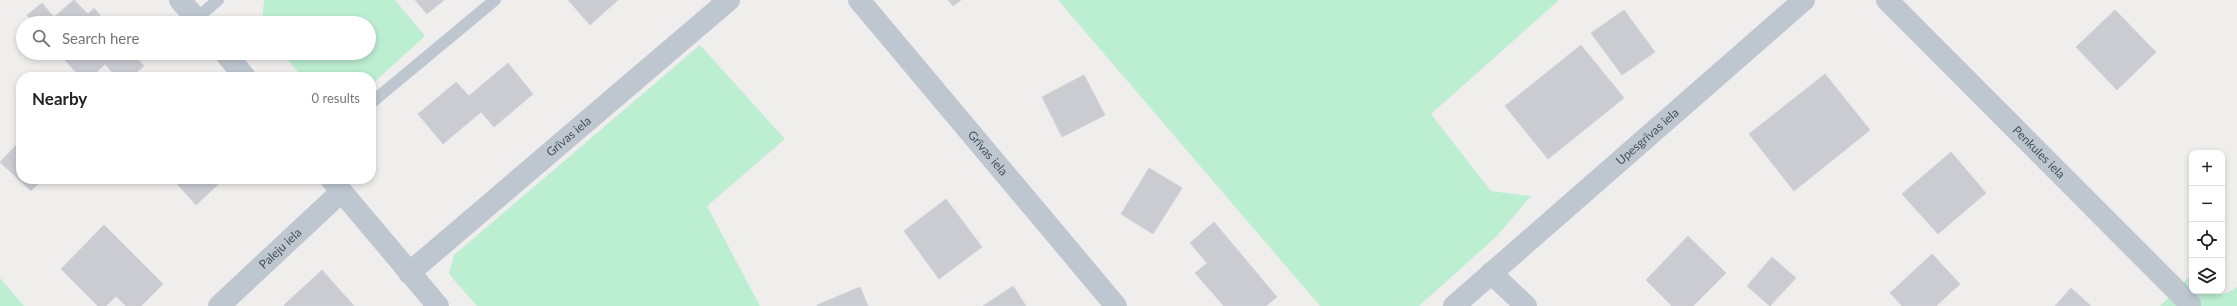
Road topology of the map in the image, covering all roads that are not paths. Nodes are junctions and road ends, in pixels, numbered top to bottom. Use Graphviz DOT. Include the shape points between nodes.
graph roads {
  1 [pos="180,0"];
  2 [pos="218,0"];
  3 [pos="495,0"];
  4 [pos="729,0"];
  5 [pos="859,0"];
  6 [pos="1804,0"];
  7 [pos="1887,0"];
  8 [pos="194,16"];
  9 [pos="203,16"];
  10 [pos="231,60"];
  11 [pos="241,72"];
  12 [pos="376,99"];
  13 [pos="336,185"];
  14 [pos="410,273"];
  15 [pos="1491,273"];
  16 [pos="2190,304"];
  17 [pos="219,306"];
  18 [pos="438,306"];
  19 [pos="1116,306"];
  20 [pos="1454,306"];
  21 [pos="1526,306"];
  1 -- 8 [label="street"];
  2 -- 9 [label="lane"];
  3 -- 12 [label="lane"];
  4 -- 14 [label="street, Grīvas iela"];
  5 -- 19 [label="street, Grīvas iela"];
  6 -- 15 [label="street, Upesgrīvas iela"];
  7 -- 16 [label="street, Penkules iela"];
  10 -- 11 [label="street"];
  13 -- 14 [label="street, Paleju iela"];
  13 -- 17 [label="street, Paleju iela"];
  14 -- 18 [label="street, Paleju iela"];
  15 -- 20 [label="street, Upesgrīvas iela"];
  15 -- 21 [label="street"];
}
